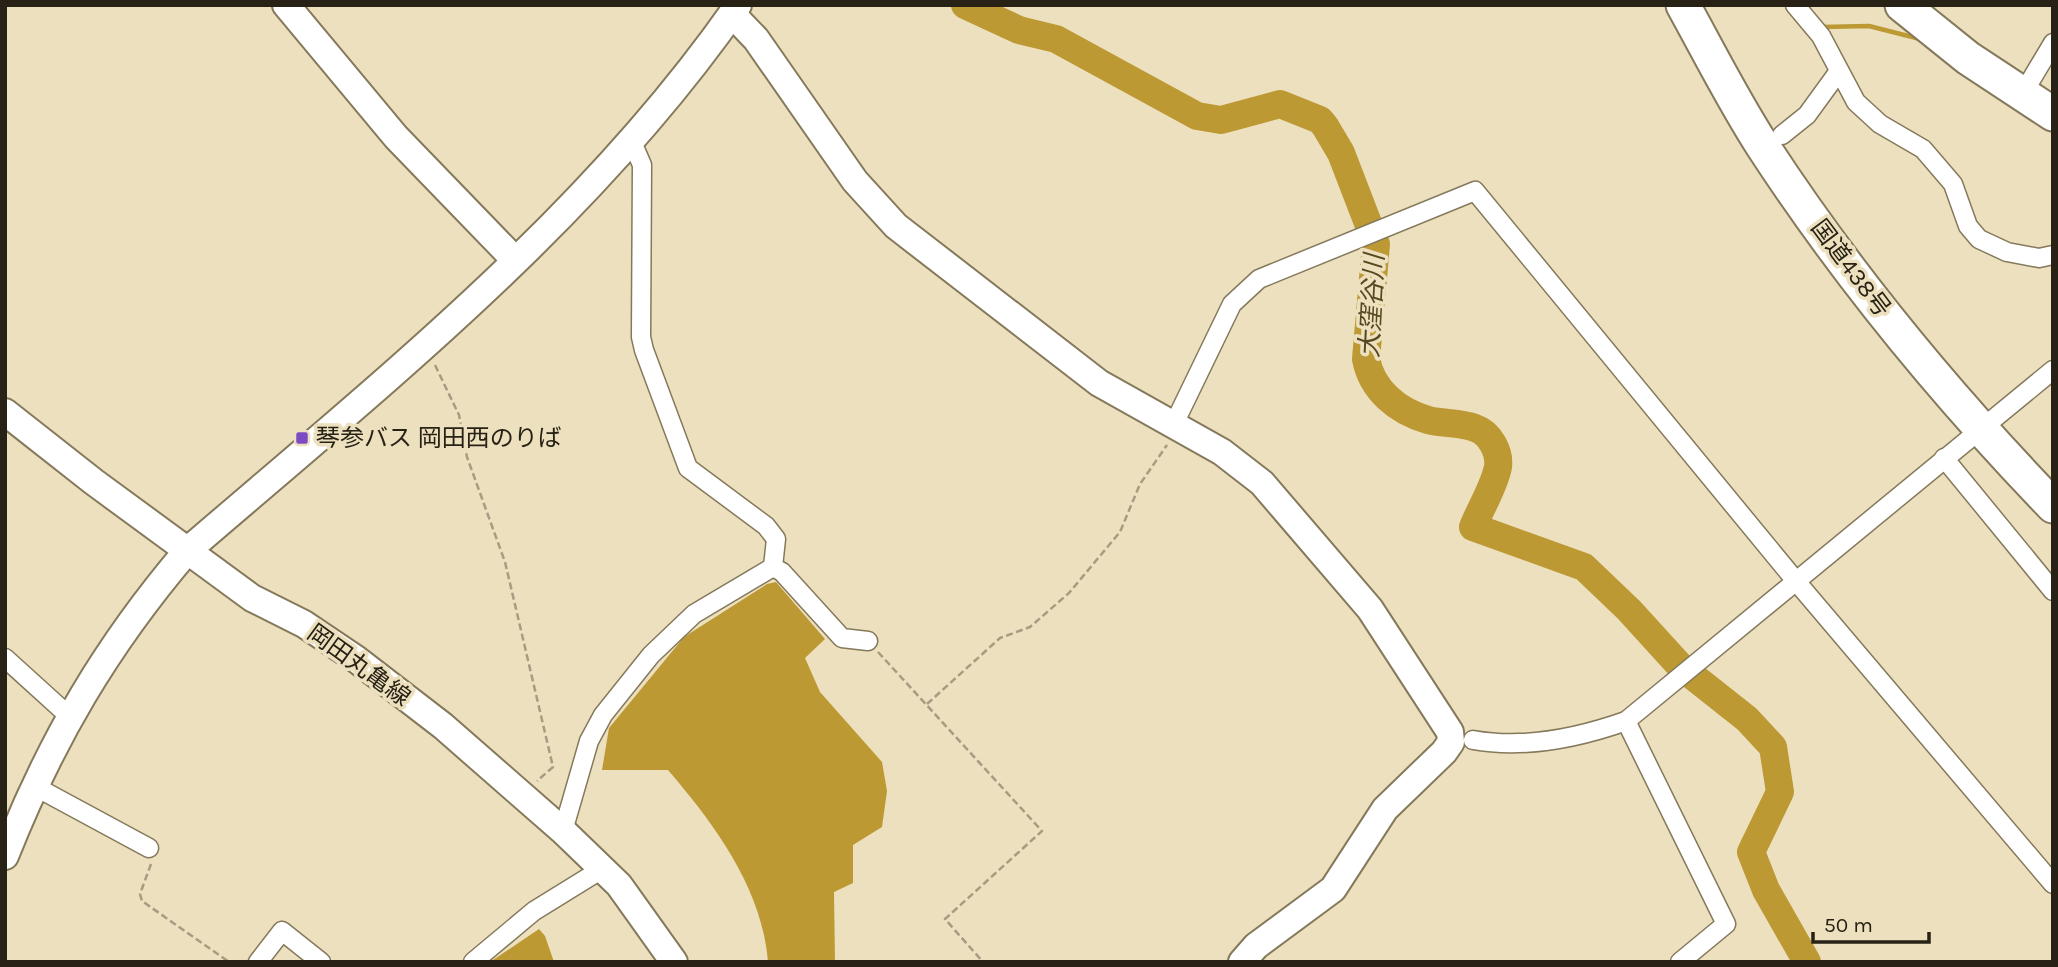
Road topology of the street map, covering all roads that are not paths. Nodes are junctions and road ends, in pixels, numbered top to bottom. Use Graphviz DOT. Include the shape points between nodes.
graph roads {
  1 [pos="286,5"];
  2 [pos="1683,5"];
  3 [pos="1709,5"];
  4 [pos="1796,5"];
  5 [pos="1902,5"];
  6 [pos="735,9"];
  7 [pos="2053,43"];
  8 [pos="1839,71"];
  9 [pos="2022,94"];
  10 [pos="2053,114"];
  11 [pos="1782,135"];
  12 [pos="632,142"];
  13 [pos="2053,255"];
  14 [pos="515,260"];
  15 [pos="2053,370"];
  16 [pos="5,412"];
  17 [pos="1989,422"];
  18 [pos="1176,427"];
  19 [pos="1944,458"];
  20 [pos="2053,478"];
  21 [pos="2053,506"];
  22 [pos="187,551"];
  23 [pos="773,567"];
  24 [pos="1796,580"];
  25 [pos="2053,591"];
  26 [pos="868,641"];
  27 [pos="5,658"];
  28 [pos="69,716"];
  29 [pos="1626,721"];
  30 [pos="1473,740"];
  31 [pos="36,787"];
  32 [pos="563,831"];
  33 [pos="149,848"];
  34 [pos="5,856"];
  35 [pos="602,869"];
  36 [pos="2053,884"];
  37 [pos="258,962"];
  38 [pos="321,962"];
  39 [pos="472,962"];
  40 [pos="674,962"];
  41 [pos="1242,962"];
  42 [pos="1680,962"];
  1 -- 14 [label="street" via="396,137"];
  2 -- 17 [label="highway, 国道438号" via="1736,103 1798,197 1909,344"];
  3 -- 11 [label="highway, 国道438号"];
  4 -- 8 [label="street" via="1821,36"];
  5 -- 9 [label="highway"];
  6 -- 12 [label="street"];
  6 -- 18 [label="street" via="855,181 896,226 1099,383"];
  7 -- 9 [label="street"];
  8 -- 11 [label="street" via="1807,115"];
  8 -- 13 [label="street" via="1868,114 1923,149 1953,184 1968,226 1979,239 2000,250 2039,258"];
  9 -- 10 [label="highway"];
  11 -- 17 [label="highway, 国道438号"];
  12 -- 14 [label="street"];
  12 -- 23 [label="street" via="642,164 644,350 688,468 766,526 776,539"];
  14 -- 22 [label="street"];
  15 -- 17 [label="street"];
  16 -- 22 [label="street, 岡田丸亀線"];
  17 -- 19 [label="street"];
  17 -- 20 [label="highway, 国道438号"];
  17 -- 21 [label="highway, 国道438号"];
  18 -- 24 [label="street" via="1232,303 1242,292 1259,279 1475,191"];
  18 -- 41 [label="street" via="1222,452 1262,483 1370,609 1450,732 1451,742 1444,752 1385,809 1333,889 1256,946"];
  19 -- 24 [label="street"];
  19 -- 25 [label="street"];
  22 -- 28 [label="street" via="114,642"];
  22 -- 32 [label="street, 岡田丸亀線" via="252,598 304,624 356,659 443,726"];
  23 -- 26 [label="street" via="842,638"];
  23 -- 32 [label="street" via="694,614 651,655 603,715 589,741"];
  24 -- 29 [label="street"];
  24 -- 36 [label="street"];
  27 -- 28 [label="street"];
  28 -- 31 [label="street"];
  29 -- 30 [label="street" via="1593,732 1503,746"];
  29 -- 42 [label="street" via="1726,924"];
  31 -- 33 [label="street"];
  31 -- 34 [label="street"];
  32 -- 35 [label="street, 岡田丸亀線"];
  35 -- 39 [label="street" via="534,911"];
  35 -- 40 [label="street, 岡田丸亀線"];
  37 -- 38 [label="street" via="282,931"];
}
